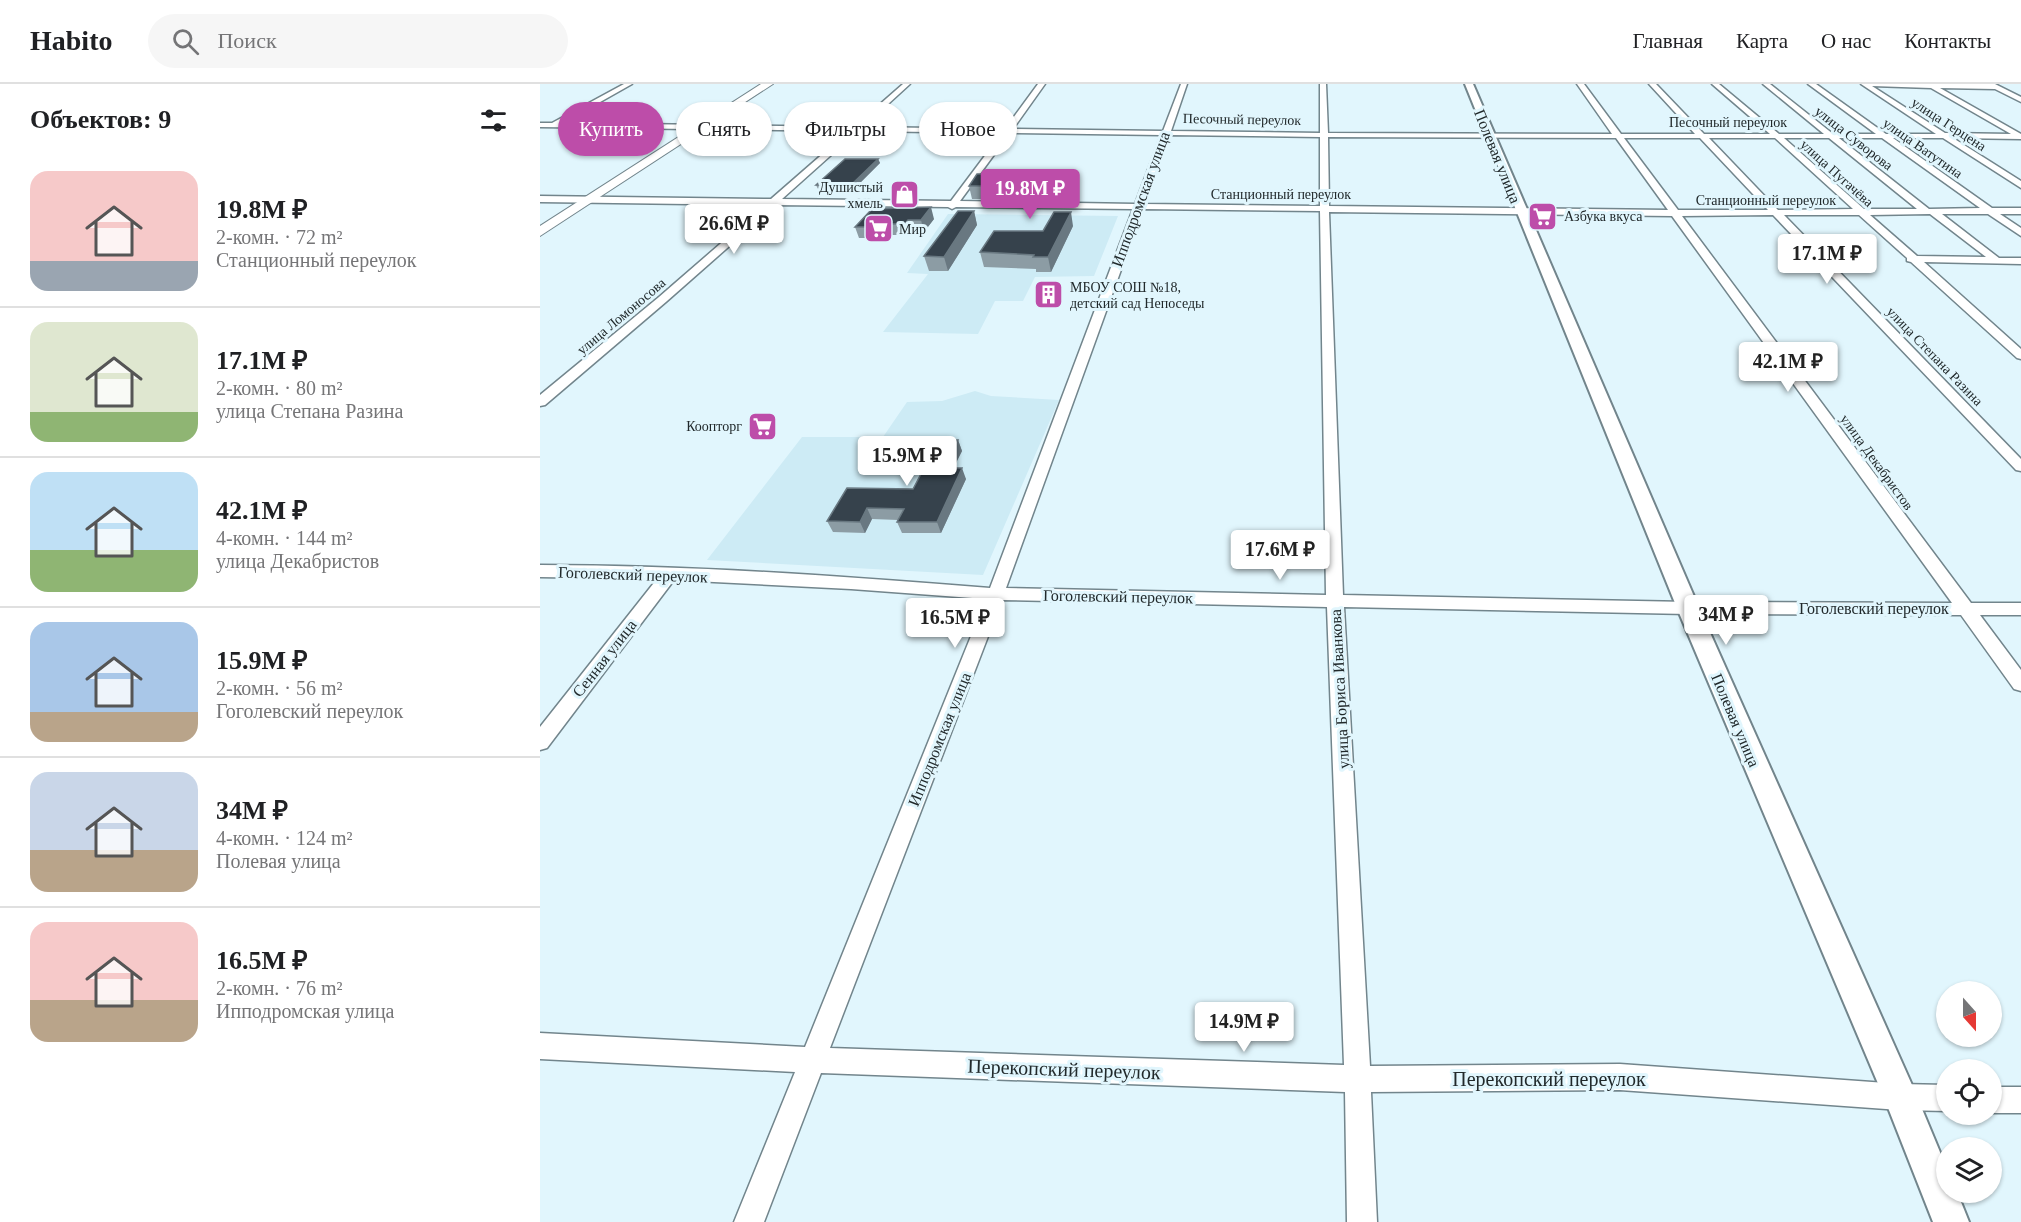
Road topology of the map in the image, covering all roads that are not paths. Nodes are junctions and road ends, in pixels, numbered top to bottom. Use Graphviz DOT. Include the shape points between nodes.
graph roads {
  1 [pos="629,84"];
  2 [pos="768,84"];
  3 [pos="907,84"];
  4 [pos="1042,84"];
  5 [pos="1184,84"];
  6 [pos="1323,84"];
  7 [pos="1468,84"];
  8 [pos="1580,84"];
  9 [pos="1652,84"];
  10 [pos="1715,84"];
  11 [pos="1766,84"];
  12 [pos="1811,84"];
  13 [pos="1864,84"];
  14 [pos="1871,84"];
  15 [pos="1930,85"];
  16 [pos="2010,85"];
  17 [pos="1993,86"];
  18 [pos="2021,100"];
  19 [pos="741,102"];
  20 [pos="887,102"];
  21 [pos="1017,119"];
  22 [pos="553,125"];
  23 [pos="676,127"];
  24 [pos="540,128"];
  25 [pos="1017,129"];
  26 [pos="1165,131"];
  27 [pos="1324,134"];
  28 [pos="1490,135"];
  29 [pos="1618,135"];
  30 [pos="1702,135"];
  31 [pos="1776,135"];
  32 [pos="1828,135"];
  33 [pos="1882,136"];
  34 [pos="1942,136"];
  35 [pos="2021,137"];
  36 [pos="676,144"];
  37 [pos="826,156"];
  38 [pos="990,156"];
  39 [pos="2021,186"];
  40 [pos="540,199"];
  41 [pos="590,200"];
  42 [pos="774,202"];
  43 [pos="952,206"];
  44 [pos="1137,207"];
  45 [pos="1324,208"];
  46 [pos="1521,211"];
  47 [pos="2021,211"];
  48 [pos="1930,212"];
  49 [pos="1992,212"];
  50 [pos="1675,213"];
  51 [pos="1862,213"];
  52 [pos="1779,214"];
  53 [pos="540,232"];
  54 [pos="2021,233"];
  55 [pos="1911,259"];
  56 [pos="1996,260"];
  57 [pos="2021,261"];
  58 [pos="2021,355"];
  59 [pos="540,402"];
  60 [pos="2021,467"];
  61 [pos="540,571"];
  62 [pos="669,575"];
  63 [pos="996,594"];
  64 [pos="1335,600"];
  65 [pos="1688,608"];
  66 [pos="1965,608"];
  67 [pos="2021,609"];
  68 [pos="2021,684"];
  69 [pos="540,741"];
  70 [pos="540,1046"];
  71 [pos="813,1059"];
  72 [pos="1359,1079"];
  73 [pos="1900,1097"];
  74 [pos="1936,1098"];
  75 [pos="2002,1100"];
  76 [pos="2021,1100"];
  77 [pos="748,1222"];
  78 [pos="1362,1222"];
  79 [pos="1951,1222"];
  1 -- 22 [label="street"];
  2 -- 19 [label="main road"];
  3 -- 20 [label="street, улица Ломоносова"];
  4 -- 21 [label="street"];
  5 -- 26 [label="street, Ипподромская улица"];
  6 -- 27 [label="street, улица Бориса Иванкова"];
  7 -- 28 [label="street, Полевая улица"];
  8 -- 29 [label="street, улица Декабристов"];
  9 -- 30 [label="street, улица Степана Разина"];
  10 -- 31 [label="street, улица Пугачёва"];
  11 -- 32 [label="street, улица Суворова"];
  12 -- 33 [label="street, улица Ватутина"];
  13 -- 34 [label="street, улица Герцена"];
  14 -- 15 [label="street"];
  15 -- 17 [label="street"];
  15 -- 35 [label="street"];
  16 -- 17 [label="street"];
  17 -- 18 [label="street"];
  22 -- 23 [label="street, Песочный переулок"];
  22 -- 24 [label="street"];
  25 -- 26 [label="street, Песочный переулок"];
  26 -- 27 [label="street, Песочный переулок"];
  26 -- 44 [label="street, Ипподромская улица"];
  27 -- 28 [label="street, Песочный переулок"];
  27 -- 45 [label="street, улица Бориса Иванкова"];
  28 -- 29 [label="street, Песочный переулок"];
  28 -- 46 [label="street, Полевая улица"];
  29 -- 30 [label="street, Песочный переулок"];
  29 -- 50 [label="street, улица Декабристов"];
  30 -- 31 [label="street, Песочный переулок"];
  30 -- 52 [label="street, улица Степана Разина"];
  31 -- 32 [label="street, Песочный переулок"];
  31 -- 51 [label="street, улица Пугачёва"];
  32 -- 33 [label="street, Песочный переулок"];
  32 -- 48 [label="street, улица Суворова"];
  33 -- 34 [label="street, Песочный переулок"];
  33 -- 49 [label="street, улица Ватутина"];
  34 -- 35 [label="street, Песочный переулок"];
  34 -- 39 [label="street, улица Герцена"];
  36 -- 41 [label="main road"];
  37 -- 42 [label="street, улица Ломоносова"];
  38 -- 43 [label="street"];
  40 -- 41 [label="street, Станционный переулок"];
  41 -- 42 [label="street, Станционный переулок"];
  41 -- 53 [label="main road"];
  42 -- 43 [label="street, Станционный переулок"];
  42 -- 59 [label="street, улица Ломоносова"];
  43 -- 44 [label="street, Станционный переулок"];
  44 -- 45 [label="street, Станционный переулок"];
  44 -- 63 [label="street, Ипподромская улица"];
  45 -- 46 [label="street, Станционный переулок"];
  45 -- 64 [label="street, улица Бориса Иванкова"];
  46 -- 50 [label="street, Станционный переулок"];
  46 -- 65 [label="street, Полевая улица"];
  47 -- 49 [label="street, Станционный переулок"];
  48 -- 49 [label="street, Станционный переулок"];
  48 -- 51 [label="street, Станционный переулок"];
  48 -- 56 [label="street, улица Суворова"];
  49 -- 54 [label="street, улица Ватутина"];
  50 -- 52 [label="street, Станционный переулок"];
  50 -- 66 [label="street, улица Декабристов"];
  51 -- 52 [label="street, Станционный переулок"];
  51 -- 55 [label="street, улица Пугачёва"];
  52 -- 60 [label="street, улица Степана Разина"];
  55 -- 56 [label="street"];
  55 -- 58 [label="street, улица Пугачёва"];
  56 -- 57 [label="street"];
  61 -- 62 [label="street, Гоголевский переулок"];
  62 -- 63 [label="street, Гоголевский переулок"];
  62 -- 69 [label="street, Сенная улица"];
  63 -- 64 [label="street, Гоголевский переулок"];
  63 -- 71 [label="street, Ипподромская улица"];
  64 -- 65 [label="street, Гоголевский переулок"];
  64 -- 72 [label="street, улица Бориса Иванкова"];
  65 -- 66 [label="street, Гоголевский переулок"];
  65 -- 73 [label="street, Полевая улица"];
  66 -- 67 [label="street, Гоголевский переулок"];
  66 -- 68 [label="street, улица Декабристов"];
  70 -- 71 [label="street, Перекопский переулок"];
  71 -- 72 [label="street, Перекопский переулок"];
  71 -- 77 [label="street, Ипподромская улица"];
  72 -- 73 [label="street, Перекопский переулок" via="1620,1077"];
  72 -- 78 [label="street, улица Бориса Иванкова"];
  73 -- 74 [label="street, Перекопский переулок"];
  73 -- 79 [label="street, Полевая улица"];
  75 -- 76 [label="street"];
}
